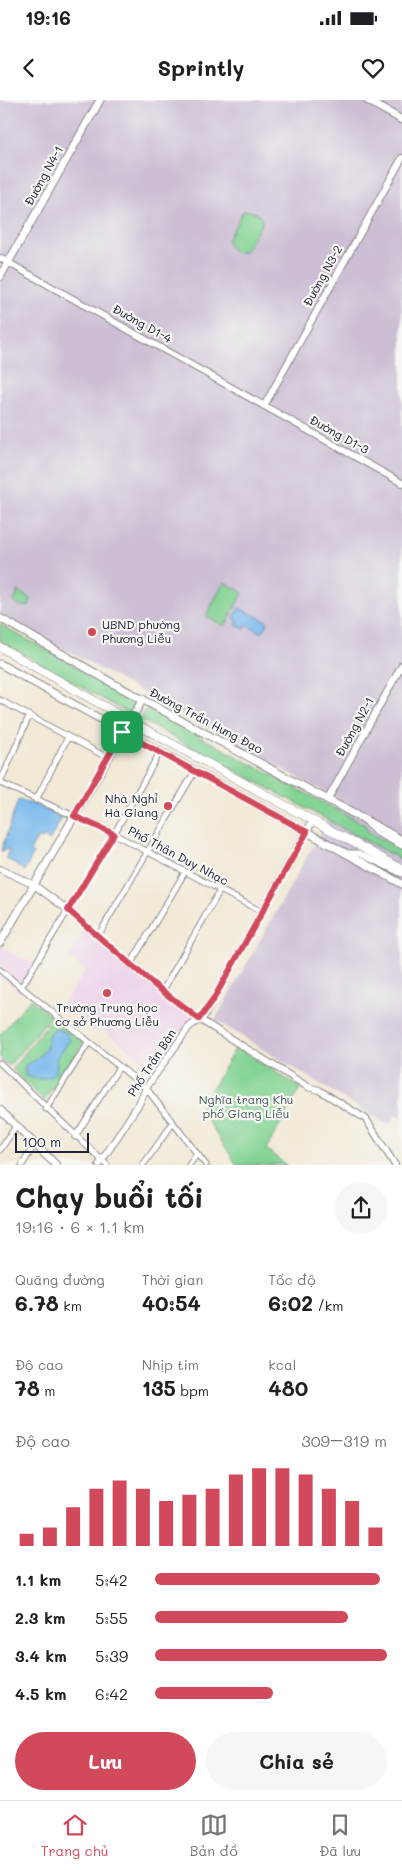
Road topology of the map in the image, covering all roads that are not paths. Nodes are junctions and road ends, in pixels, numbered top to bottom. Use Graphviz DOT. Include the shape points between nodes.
graph roads {
  1 [pos="100,100"];
  2 [pos="367,100"];
  3 [pos="402,120"];
  4 [pos="402,158"];
  5 [pos="0,258"];
  6 [pos="8,263"];
  7 [pos="0,277"];
  8 [pos="264,406"];
  9 [pos="402,483"];
  10 [pos="0,618"];
  11 [pos="0,647"];
  12 [pos="0,664"];
  13 [pos="402,665"];
  14 [pos="143,699"];
  15 [pos="0,700"];
  16 [pos="29,716"];
  17 [pos="130,721"];
  18 [pos="122,732"];
  19 [pos="68,737"];
  20 [pos="160,752"];
  21 [pos="108,758"];
  22 [pos="195,771"];
  23 [pos="0,783"];
  24 [pos="328,799"];
  25 [pos="36,800"];
  26 [pos="74,816"];
  27 [pos="313,820"];
  28 [pos="307,832"];
  29 [pos="114,834"];
  30 [pos="398,841"];
  31 [pos="402,846"];
  32 [pos="149,852"];
  33 [pos="345,853"];
  34 [pos="402,868"];
  35 [pos="0,869"];
  36 [pos="186,872"];
  37 [pos="402,874"];
  38 [pos="402,884"];
  39 [pos="34,886"];
  40 [pos="220,890"];
  41 [pos="68,910"];
  42 [pos="262,912"];
  43 [pos="98,936"];
  44 [pos="0,943"];
  45 [pos="130,965"];
  46 [pos="0,970"];
  47 [pos="22,986"];
  48 [pos="162,992"];
  49 [pos="199,1019"];
  50 [pos="89,1042"];
  51 [pos="0,1063"];
  52 [pos="119,1067"];
  53 [pos="146,1088"];
  54 [pos="46,1109"];
  55 [pos="0,1110"];
  56 [pos="173,1123"];
  57 [pos="17,1125"];
  58 [pos="75,1137"];
  59 [pos="35,1144"];
  60 [pos="0,1150"];
  61 [pos="197,1154"];
  62 [pos="102,1163"];
  63 [pos="55,1164"];
  64 [pos="22,1165"];
  65 [pos="143,1165"];
  66 [pos="189,1165"];
  67 [pos="206,1165"];
  68 [pos="395,1165"];
  1 -- 6 [label="main road, Đường N4-1"];
  2 -- 3 [label="main road"];
  4 -- 8 [label="street, Đường N3-2"];
  5 -- 6 [label="street, Đường D1-4"];
  6 -- 7 [label="main road, Đường N4-1"];
  6 -- 8 [label="street, Đường D1-4"];
  8 -- 9 [label="street, Đường D1-3"];
  10 -- 14 [label="main road, Đường Trần Hưng Đạo"];
  11 -- 17 [label="highway"];
  12 -- 18 [label="main road"];
  13 -- 24 [label="street, Đường N2-1"];
  14 -- 17 [label="main road"];
  14 -- 24 [label="main road, Đường Trần Hưng Đạo"];
  15 -- 16 [label="street"];
  16 -- 19 [label="street"];
  16 -- 23 [label="street"];
  17 -- 18 [label="main road"];
  17 -- 27 [label="highway"];
  18 -- 20 [label="main road"];
  18 -- 21 [label="main road"];
  19 -- 21 [label="street"];
  19 -- 25 [label="street"];
  20 -- 22 [label="main road"];
  20 -- 29 [label="street"];
  21 -- 26 [label="main road"];
  22 -- 28 [label="main road"];
  22 -- 32 [label="street"];
  23 -- 25 [label="street, Phố Thân Duy Nhạc"];
  24 -- 30 [label="main road, Đường Trần Hưng Đạo"];
  25 -- 26 [label="street, Phố Thân Duy Nhạc"];
  26 -- 29 [label="street, Phố Thân Duy Nhạc"];
  26 -- 39 [label="main road"];
  27 -- 28 [label="street, Phố Trần Bàn"];
  27 -- 34 [label="highway"];
  28 -- 33 [label="main road"];
  28 -- 42 [label="street, Phố Trần Bàn"];
  29 -- 32 [label="street, Phố Thân Duy Nhạc"];
  29 -- 41 [label="street"];
  30 -- 31 [label="street"];
  32 -- 36 [label="street, Phố Thân Duy Nhạc"];
  32 -- 43 [label="street"];
  33 -- 37 [label="street" via="358,853"];
  33 -- 38 [label="main road"];
  35 -- 39 [label="street"];
  36 -- 40 [label="street, Phố Thân Duy Nhạc"];
  36 -- 45 [label="street"];
  39 -- 41 [label="street"];
  39 -- 44 [label="main road"];
  40 -- 42 [label="street, Phố Thân Duy Nhạc"];
  40 -- 48 [label="street"];
  41 -- 43 [label="street"];
  41 -- 47 [label="street"];
  42 -- 49 [label="street, Phố Trần Bàn"];
  43 -- 45 [label="street"];
  45 -- 48 [label="street"];
  46 -- 47 [label="street"];
  47 -- 50 [label="street"];
  48 -- 49 [label="street"];
  49 -- 53 [label="street, Phố Trần Bàn" via="189,1027"];
  49 -- 68 [label="street" via="366,1119"];
  50 -- 52 [label="street"];
  50 -- 54 [label="street"];
  51 -- 54 [label="street"];
  52 -- 53 [label="street"];
  52 -- 58 [label="street"];
  53 -- 56 [label="street"];
  53 -- 62 [label="street, Phố Trần Bàn"];
  54 -- 58 [label="street"];
  55 -- 57 [label="main road"];
  56 -- 61 [label="street"];
  56 -- 65 [label="street"];
  57 -- 59 [label="main road"];
  57 -- 60 [label="street"];
  58 -- 62 [label="street"];
  59 -- 63 [label="main road"];
  59 -- 64 [label="street"];
  61 -- 66 [label="street"];
  61 -- 67 [label="street"];
}
